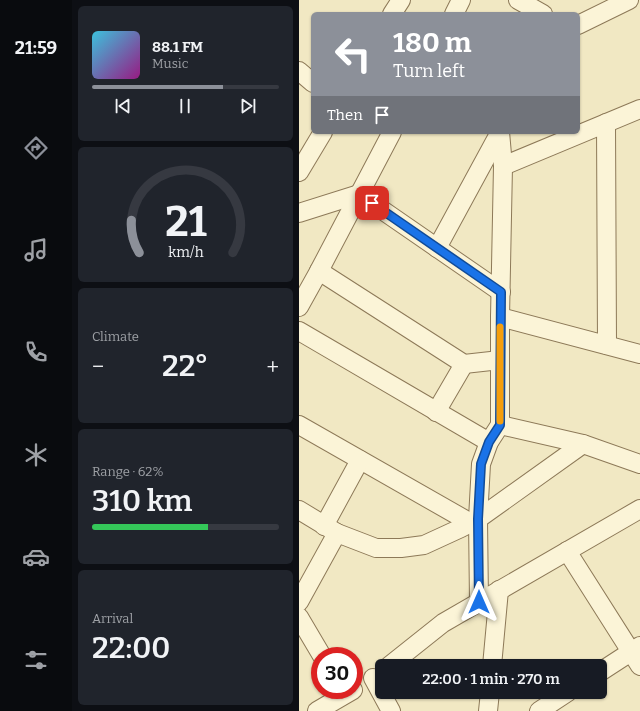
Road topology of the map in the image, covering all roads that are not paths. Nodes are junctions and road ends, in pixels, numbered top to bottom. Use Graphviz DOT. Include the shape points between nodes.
graph roads {
  1 [pos="401,0"];
  2 [pos="461,0"];
  3 [pos="518,0"];
  4 [pos="629,0"];
  5 [pos="543,9"];
  6 [pos="393,12"];
  7 [pos="455,12"];
  8 [pos="580,24"];
  9 [pos="299,70"];
  10 [pos="311,81"];
  11 [pos="640,109"];
  12 [pos="606,123"];
  13 [pos="322,134"];
  14 [pos="391,134"];
  15 [pos="499,134"];
  16 [pos="500,134"];
  17 [pos="580,134"];
  18 [pos="580,134"];
  19 [pos="503,166"];
  20 [pos="299,172"];
  21 [pos="359,194"];
  22 [pos="299,213"];
  23 [pos="437,248"];
  24 [pos="319,271"];
  25 [pos="501,292"];
  26 [pos="299,307"];
  27 [pos="500,317"];
  28 [pos="299,331"];
  29 [pos="607,345"];
  30 [pos="640,354"];
  31 [pos="500,360"];
  32 [pos="464,364"];
  33 [pos="436,412"];
  34 [pos="299,425"];
  35 [pos="500,425"];
  36 [pos="489,442"];
  37 [pos="583,444"];
  38 [pos="360,460"];
  39 [pos="640,464"];
  40 [pos="640,509"];
  41 [pos="299,510"];
  42 [pos="475,521"];
  43 [pos="330,529"];
  44 [pos="567,551"];
  45 [pos="499,590"];
  46 [pos="299,602"];
  47 [pos="479,602"];
  48 [pos="299,617"];
  49 [pos="317,647"];
  50 [pos="637,655"];
  51 [pos="398,659"];
  52 [pos="493,659"];
  53 [pos="607,669"];
  54 [pos="375,677"];
  55 [pos="363,683"];
  56 [pos="336,699"];
  57 [pos="387,699"];
  58 [pos="489,699"];
  59 [pos="557,699"];
  60 [pos="317,711"];
  61 [pos="391,711"];
  62 [pos="488,711"];
  63 [pos="539,711"];
  1 -- 6 [label="street"];
  2 -- 7 [label="street"];
  3 -- 5 [label="street"];
  4 -- 8 [label="street"];
  9 -- 10 [label="street"];
  11 -- 12 [label="street"];
  12 -- 17 [label="street"];
  12 -- 29 [label="street"];
  13 -- 20 [label="street"];
  14 -- 21 [label="street"];
  15 -- 23 [label="street"];
  16 -- 19 [label="street"];
  18 -- 19 [label="street"];
  19 -- 25 [label="street"];
  21 -- 22 [label="street"];
  21 -- 23 [label="street"];
  21 -- 24 [label="street"];
  23 -- 25 [label="street"];
  24 -- 26 [label="street"];
  24 -- 32 [label="street"];
  25 -- 27 [label="street"];
  27 -- 29 [label="street"];
  27 -- 31 [label="street"];
  28 -- 33 [label="street"];
  29 -- 30 [label="street"];
  31 -- 32 [label="street"];
  31 -- 35 [label="street"];
  32 -- 33 [label="street"];
  33 -- 36 [label="street"];
  34 -- 38 [label="street"];
  35 -- 36 [label="street"];
  35 -- 37 [label="street"];
  36 -- 42 [label="street" via="481,464"];
  37 -- 39 [label="street"];
  37 -- 42 [label="street"];
  38 -- 42 [label="street"];
  38 -- 43 [label="street"];
  40 -- 44 [label="street"];
  41 -- 43 [label="street"];
  42 -- 43 [label="street" via="424,545 401,548 376,548"];
  42 -- 47 [label="street"];
  43 -- 46 [label="street"];
  44 -- 45 [label="street"];
  44 -- 50 [label="street"];
  45 -- 47 [label="street"];
  45 -- 52 [label="street"];
  47 -- 51 [label="street" via="443,623"];
  48 -- 49 [label="street"];
  50 -- 53 [label="street"];
  54 -- 55 [label="street"];
  56 -- 60 [label="street"];
  57 -- 61 [label="street"];
  58 -- 62 [label="street"];
  59 -- 63 [label="street"];
}
